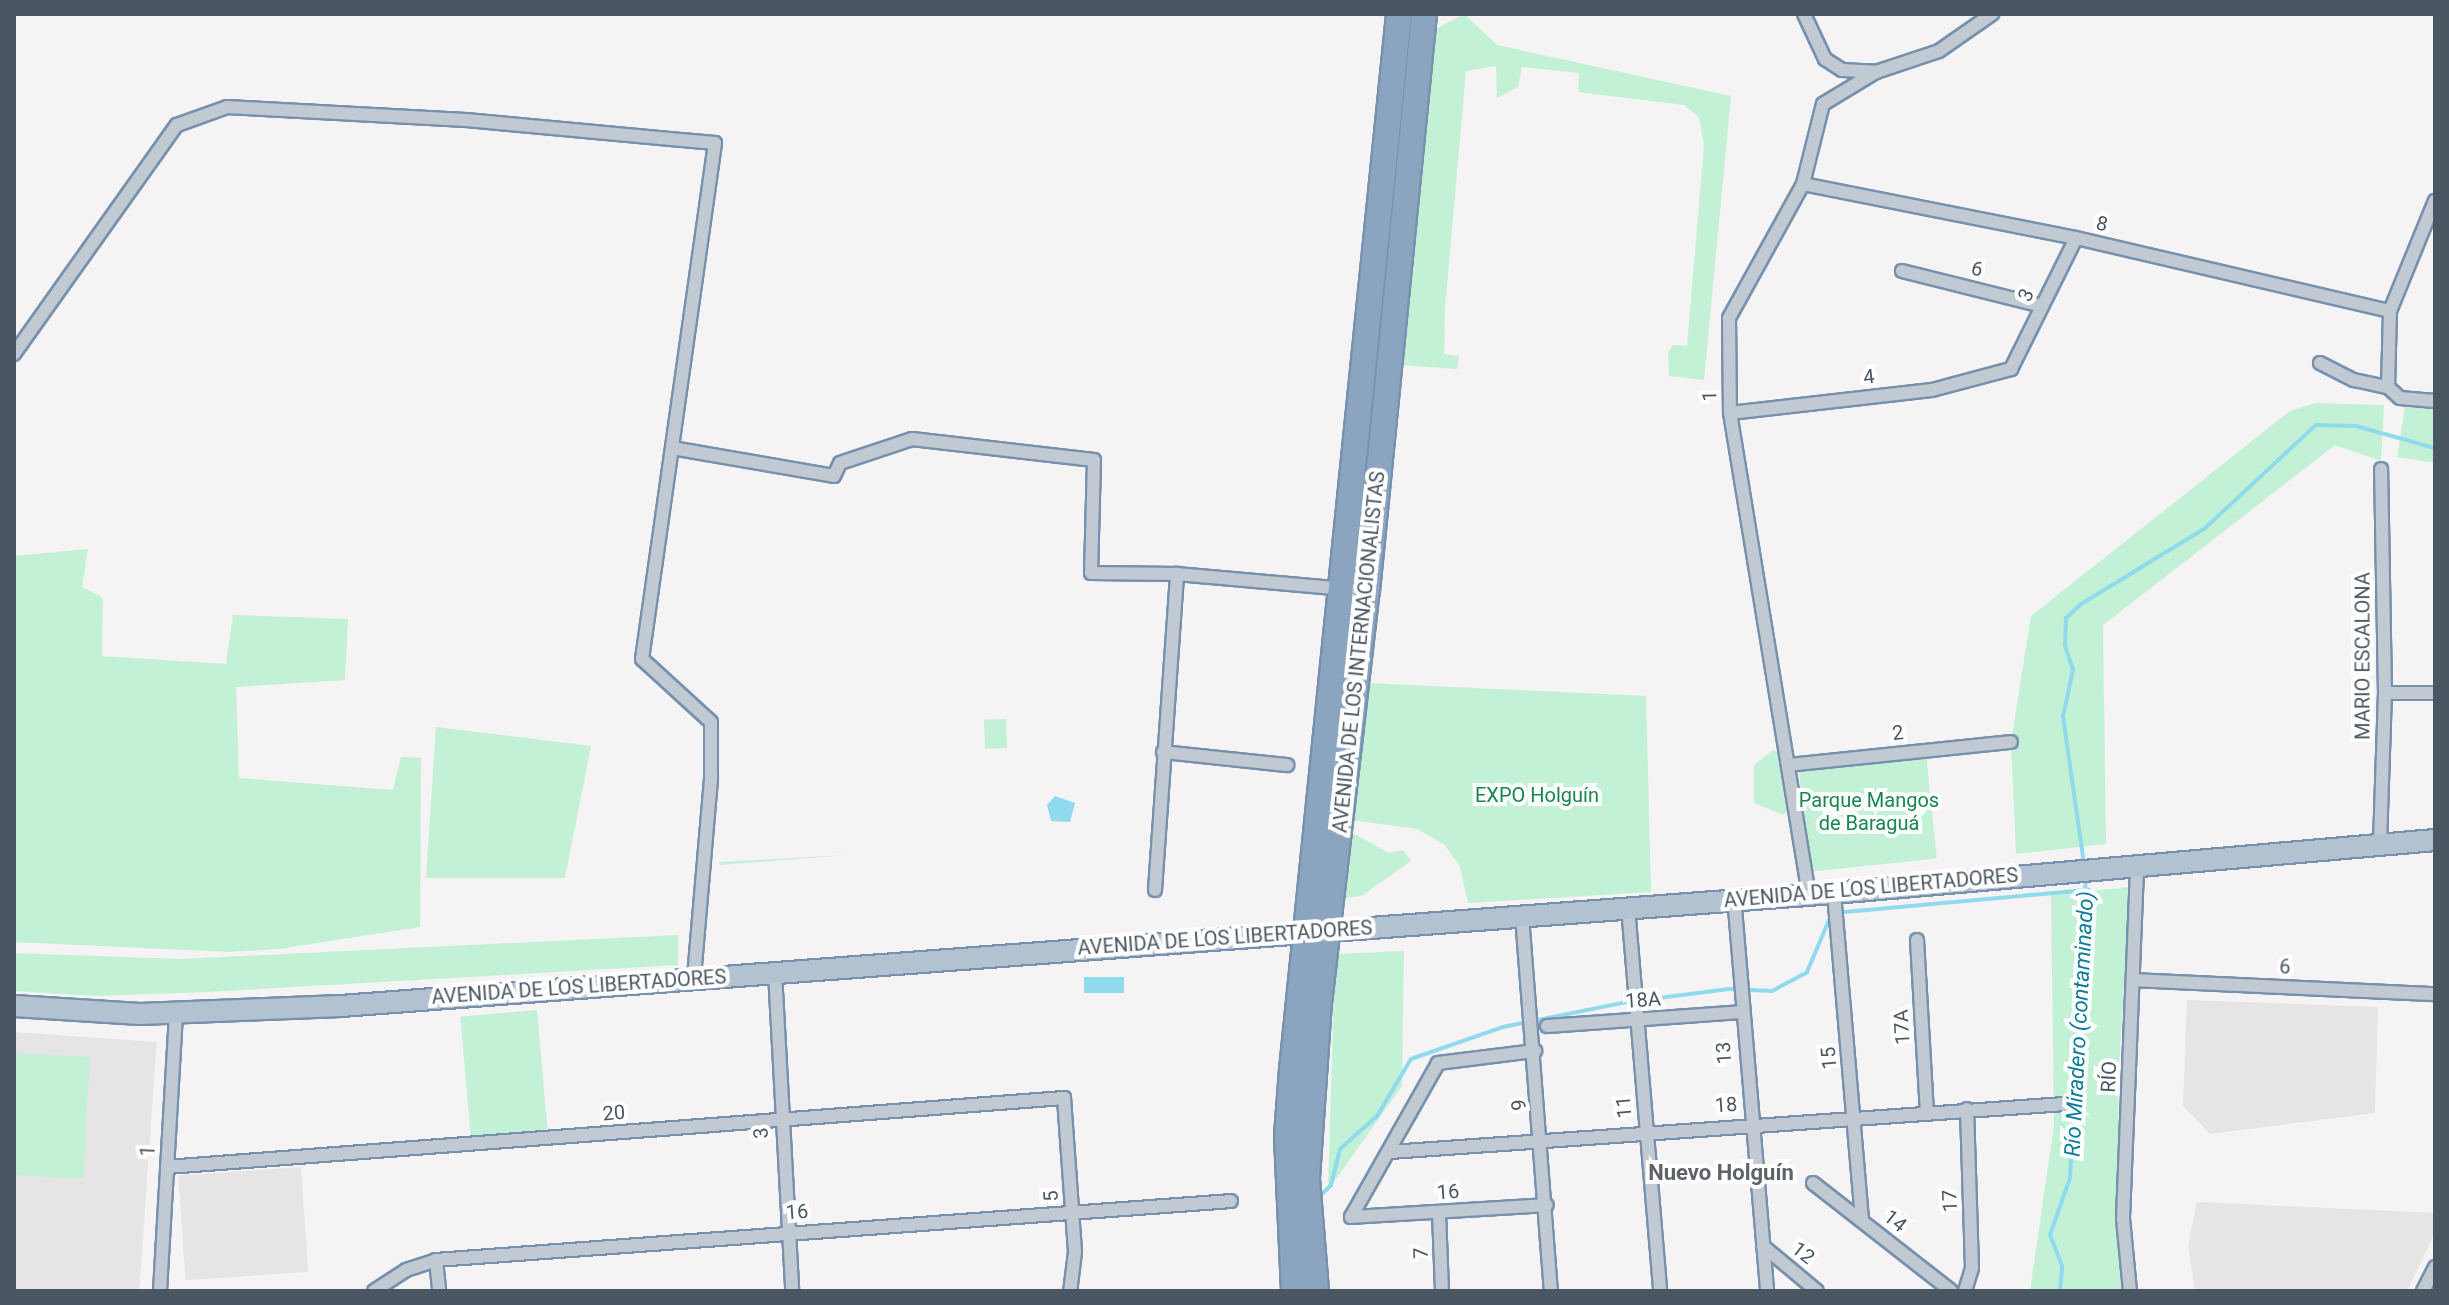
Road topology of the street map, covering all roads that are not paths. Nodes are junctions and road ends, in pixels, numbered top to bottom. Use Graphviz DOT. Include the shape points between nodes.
graph roads {
  1 [pos="1399,14"];
  2 [pos="1424,14"];
  3 [pos="1804,14"];
  4 [pos="1992,14"];
  5 [pos="1876,72"];
  6 [pos="1803,184"];
  7 [pos="2435,201"];
  8 [pos="2076,238"];
  9 [pos="1902,271"];
  10 [pos="2042,306"];
  11 [pos="2390,311"];
  12 [pos="14,354"];
  13 [pos="2320,363"];
  14 [pos="2011,369"];
  15 [pos="2388,387"];
  16 [pos="2435,401"];
  17 [pos="1730,413"];
  18 [pos="672,448"];
  19 [pos="2381,469"];
  20 [pos="1177,574"];
  21 [pos="1355,590"];
  22 [pos="2385,693"];
  23 [pos="2435,693"];
  24 [pos="2011,742"];
  25 [pos="1163,752"];
  26 [pos="1287,765"];
  27 [pos="1788,765"];
  28 [pos="2435,840"];
  29 [pos="2380,843"];
  30 [pos="2137,865"];
  31 [pos="1155,890"];
  32 [pos="1834,893"];
  33 [pos="1809,895"];
  34 [pos="1735,908"];
  35 [pos="1522,916"];
  36 [pos="1629,919"];
  37 [pos="1315,933"];
  38 [pos="1917,940"];
  39 [pos="775,972"];
  40 [pos="694,979"];
  41 [pos="2133,980"];
  42 [pos="2435,994"];
  43 [pos="14,1006"];
  44 [pos="1741,1012"];
  45 [pos="176,1013"];
  46 [pos="1637,1020"];
  47 [pos="1547,1026"];
  48 [pos="1535,1051"];
  49 [pos="1064,1098"];
  50 [pos="2064,1104"];
  51 [pos="1967,1109"];
  52 [pos="1927,1112"];
  53 [pos="1854,1115"];
  54 [pos="780,1118"];
  55 [pos="1750,1123"];
  56 [pos="1646,1131"];
  57 [pos="1542,1140"];
  58 [pos="1390,1152"];
  59 [pos="167,1167"];
  60 [pos="1813,1183"];
  61 [pos="1231,1201"];
  62 [pos="1547,1205"];
  63 [pos="1072,1213"];
  64 [pos="1439,1213"];
  65 [pos="1862,1220"];
  66 [pos="788,1233"];
  67 [pos="1763,1246"];
  68 [pos="436,1260"];
  69 [pos="2435,1267"];
  70 [pos="160,1291"];
  71 [pos="374,1291"];
  72 [pos="439,1291"];
  73 [pos="792,1291"];
  74 [pos="1070,1291"];
  75 [pos="1294,1291"];
  76 [pos="1316,1291"];
  77 [pos="1442,1291"];
  78 [pos="1551,1291"];
  79 [pos="1660,1291"];
  80 [pos="1767,1291"];
  81 [pos="1817,1291"];
  82 [pos="1951,1291"];
  83 [pos="1965,1291"];
  84 [pos="2130,1291"];
  85 [pos="2423,1291"];
  1 -- 21 [label="highway, AVENIDA DE LOS INTERNACIONALISTAS"];
  2 -- 21 [label="highway, AVENIDA DE LOS INTERNACIONALISTAS"];
  3 -- 5 [label="street" via="1825,59 1842,70"];
  4 -- 5 [label="street, 1" via="1939,51"];
  5 -- 6 [label="street, 1" via="1823,104"];
  6 -- 8 [label="street, 8"];
  6 -- 17 [label="street, 1" via="1729,318"];
  7 -- 11 [label="street"];
  8 -- 10 [label="street, 3"];
  8 -- 11 [label="street, 8"];
  9 -- 10 [label="street, 6"];
  10 -- 14 [label="street, 3"];
  11 -- 15 [label="street"];
  12 -- 18 [label="street" via="177,125 227,107 466,120 715,143"];
  13 -- 15 [label="street" via="2354,380"];
  14 -- 17 [label="street, 4" via="1932,390"];
  15 -- 16 [label="street" via="2400,398"];
  17 -- 27 [label="street, 1"];
  18 -- 20 [label="street" via="834,476 840,463 912,439 1094,460 1091,573"];
  18 -- 40 [label="street" via="642,659 711,722"];
  19 -- 22 [label="street, MARIO ESCALONA"];
  20 -- 21 [label="street"];
  20 -- 25 [label="street"];
  21 -- 37 [label="highway, AVENIDA DE LOS INTERNACIONALISTAS"];
  22 -- 23 [label="street"];
  22 -- 29 [label="street, MARIO ESCALONA"];
  24 -- 27 [label="street, 2"];
  25 -- 26 [label="street"];
  25 -- 31 [label="street"];
  27 -- 33 [label="street, 1"];
  28 -- 29 [label="main road, AVENIDA DE LOS LIBERTADORES"];
  29 -- 30 [label="main road, AVENIDA DE LOS LIBERTADORES"];
  30 -- 32 [label="main road, AVENIDA DE LOS LIBERTADORES"];
  30 -- 41 [label="street, RÍO"];
  32 -- 33 [label="main road, AVENIDA DE LOS LIBERTADORES"];
  32 -- 53 [label="street, 15"];
  33 -- 35 [label="main road, AVENIDA DE LOS LIBERTADORES"];
  34 -- 44 [label="street, 13"];
  35 -- 37 [label="main road, AVENIDA DE LOS LIBERTADORES"];
  35 -- 48 [label="street, 9"];
  36 -- 46 [label="street, 11"];
  37 -- 39 [label="main road, AVENIDA DE LOS LIBERTADORES"];
  37 -- 75 [label="highway, AVENIDA DE LOS INTERNACIONALISTAS" via="1287,1136"];
  37 -- 76 [label="highway, AVENIDA DE LOS INTERNACIONALISTAS" via="1307,1178"];
  38 -- 52 [label="street, 17A"];
  39 -- 40 [label="main road, AVENIDA DE LOS LIBERTADORES"];
  39 -- 54 [label="street, 3"];
  40 -- 45 [label="main road, AVENIDA DE LOS LIBERTADORES"];
  41 -- 42 [label="street, 6"];
  41 -- 84 [label="street, RÍO" via="2123,1218"];
  43 -- 45 [label="main road, AVENIDA DE LOS LIBERTADORES"];
  44 -- 46 [label="street, 18A"];
  44 -- 55 [label="street, 13"];
  45 -- 59 [label="street, 1"];
  46 -- 47 [label="street, 18A"];
  46 -- 56 [label="street, 11"];
  48 -- 57 [label="street, 9"];
  48 -- 58 [label="street" via="1441,1061"];
  49 -- 54 [label="street, 20"];
  49 -- 63 [label="street, 5"];
  50 -- 51 [label="street, 18"];
  51 -- 52 [label="street, 18"];
  51 -- 83 [label="street, 17" via="1972,1268"];
  52 -- 53 [label="street, 18"];
  53 -- 55 [label="street, 18"];
  53 -- 65 [label="street, 15"];
  54 -- 59 [label="street, 20"];
  54 -- 66 [label="street, 3"];
  55 -- 56 [label="street, 18"];
  55 -- 67 [label="street, 13"];
  56 -- 57 [label="street, 18"];
  56 -- 79 [label="street, 11"];
  57 -- 58 [label="street, 18"];
  57 -- 62 [label="street, 9"];
  58 -- 64 [label="street, 16" via="1351,1217"];
  59 -- 70 [label="street, 1"];
  60 -- 65 [label="street, 14"];
  61 -- 63 [label="street, 16"];
  62 -- 64 [label="street, 16"];
  62 -- 78 [label="street, 9"];
  63 -- 66 [label="street, 16"];
  63 -- 74 [label="street, 5"];
  64 -- 77 [label="street, 7"];
  65 -- 82 [label="street, 14"];
  66 -- 68 [label="street, 16"];
  66 -- 73 [label="street, 3"];
  67 -- 80 [label="street, 13"];
  67 -- 81 [label="street, 12"];
  68 -- 71 [label="street, 16" via="406,1270"];
  68 -- 72 [label="street"];
  69 -- 85 [label="street"];
}
